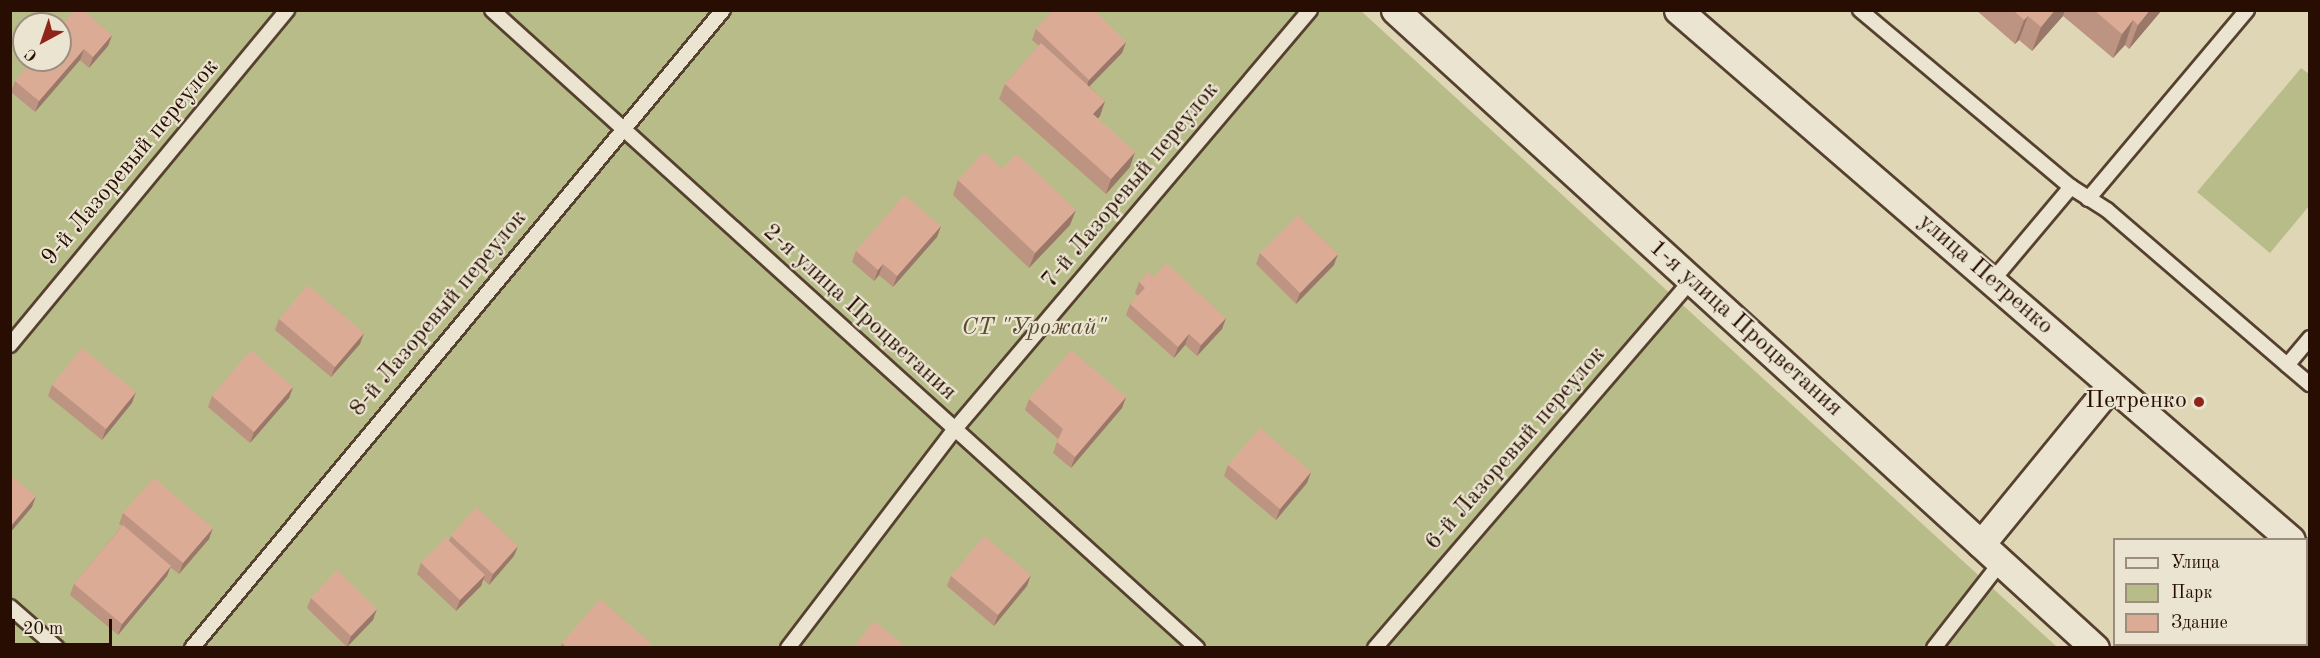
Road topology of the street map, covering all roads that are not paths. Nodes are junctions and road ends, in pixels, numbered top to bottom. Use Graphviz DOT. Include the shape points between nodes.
graph roads {
  1 [pos="287,10"];
  2 [pos="492,10"];
  3 [pos="723,10"];
  4 [pos="1310,10"];
  5 [pos="1395,10"];
  6 [pos="1678,10"];
  7 [pos="1860,10"];
  8 [pos="2247,10"];
  9 [pos="622,128"];
  10 [pos="2071,187"];
  11 [pos="2088,199"];
  12 [pos="1691,280"];
  13 [pos="1992,281"];
  14 [pos="2310,338"];
  15 [pos="10,345"];
  16 [pos="2287,365"];
  17 [pos="2310,384"];
  18 [pos="2111,385"];
  19 [pos="955,429"];
  20 [pos="2289,538"];
  21 [pos="1981,544"];
  22 [pos="2001,562"];
  23 [pos="10,607"];
  24 [pos="57,648"];
  25 [pos="192,648"];
  26 [pos="788,648"];
  27 [pos="1197,648"];
  28 [pos="1374,648"];
  29 [pos="1934,648"];
  30 [pos="2095,648"];
  1 -- 15 [label="lane, 9-й Лазоревый переулок"];
  2 -- 9 [label="lane, 2-я улица Процветания"];
  3 -- 9 [label="lane, 8-й Лазоревый переулок"];
  4 -- 19 [label="lane, 7-й Лазоревый переулок"];
  5 -- 12 [label="street, 1-я улица Процветания"];
  6 -- 13 [label="street, улица Петренко"];
  7 -- 10 [label="lane"];
  8 -- 11 [label="lane"];
  9 -- 19 [label="lane, 2-я улица Процветания"];
  9 -- 25 [label="lane, 8-й Лазоревый переулок"];
  10 -- 11 [label="lane"];
  10 -- 13 [label="lane"];
  11 -- 16 [label="lane"];
  12 -- 21 [label="street, 1-я улица Процветания"];
  12 -- 28 [label="lane, 6-й Лазоревый переулок"];
  13 -- 18 [label="street, улица Петренко"];
  14 -- 16 [label="lane"];
  16 -- 17 [label="lane"];
  18 -- 20 [label="street, улица Петренко"];
  18 -- 21 [label="street"];
  19 -- 26 [label="lane, 7-й Лазоревый переулок"];
  19 -- 27 [label="lane, 2-я улица Процветания"];
  21 -- 22 [label="street, 1-я улица Процветания"];
  22 -- 29 [label="lane"];
  22 -- 30 [label="street, 1-я улица Процветания"];
  23 -- 24 [label="lane"];
}
